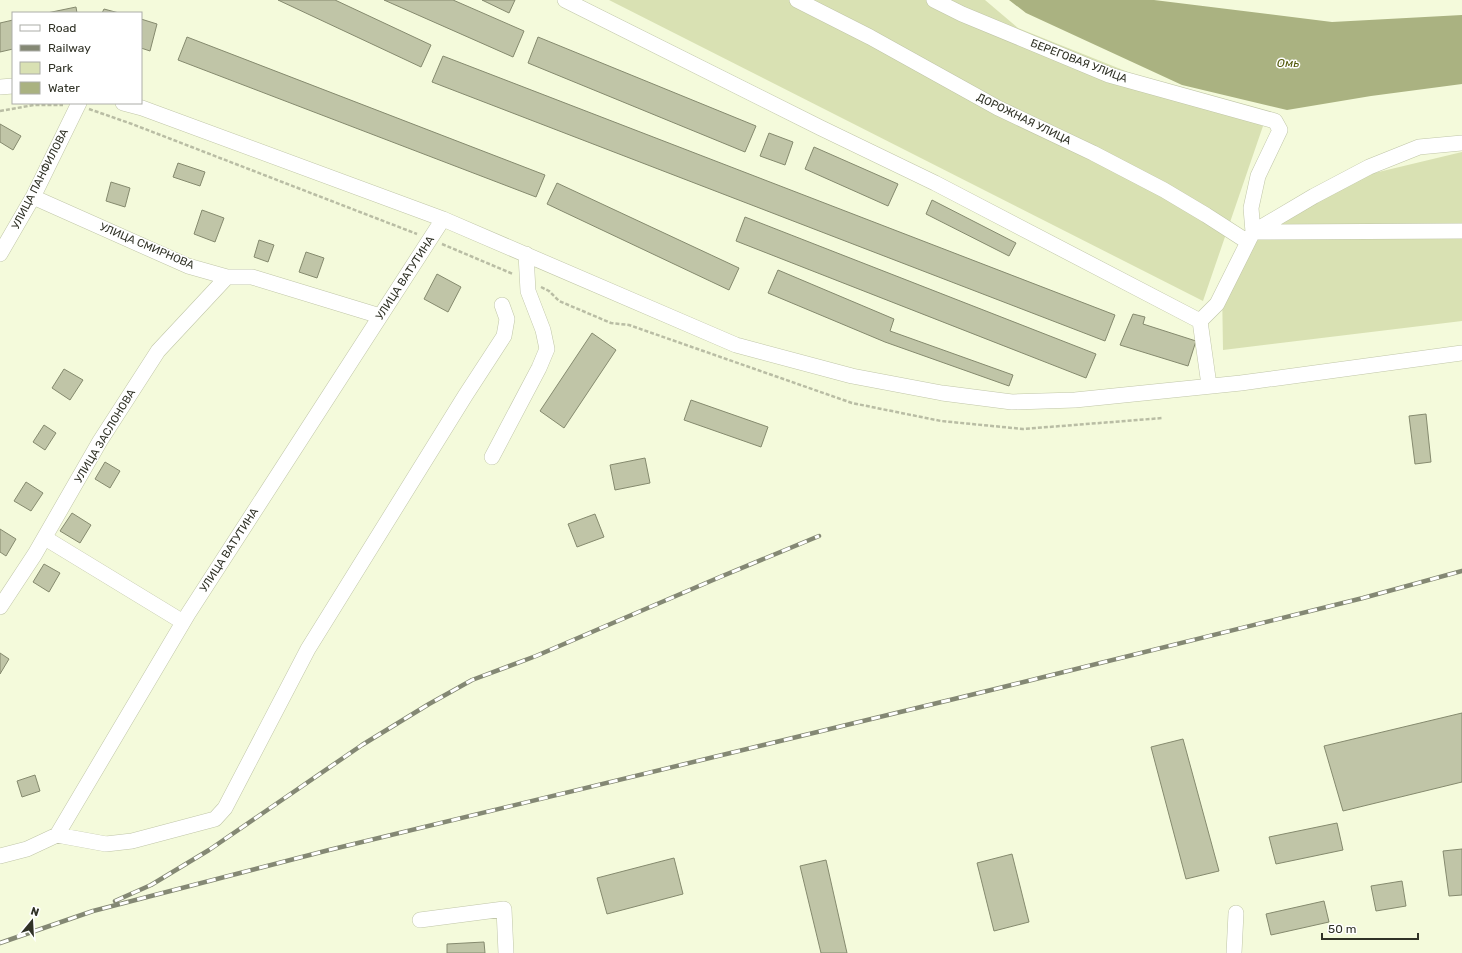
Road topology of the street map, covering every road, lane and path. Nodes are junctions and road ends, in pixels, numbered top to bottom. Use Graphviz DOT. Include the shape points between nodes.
graph roads {
  1 [pos="565,0"];
  2 [pos="797,0"];
  3 [pos="934,0"];
  4 [pos="12,86"];
  5 [pos="0,87"];
  6 [pos="79,104"];
  7 [pos="127,104"];
  8 [pos="1462,143"];
  9 [pos="33,197"];
  10 [pos="443,219"];
  11 [pos="1462,231"];
  12 [pos="1250,237"];
  13 [pos="0,254"];
  14 [pos="526,254"];
  15 [pos="227,277"];
  16 [pos="502,305"];
  17 [pos="380,316"];
  18 [pos="1200,322"];
  19 [pos="1462,353"];
  20 [pos="1209,385"];
  21 [pos="492,457"];
  22 [pos="45,538"];
  23 [pos="0,607"];
  24 [pos="183,622"];
  25 [pos="57,835"];
  26 [pos="0,856"];
  27 [pos="1236,913"];
  28 [pos="420,920"];
  29 [pos="506,953"];
  30 [pos="1234,953"];
  1 -- 18 [label="street" via="935,183"];
  2 -- 12 [label="street, ДОРОЖНАЯ УЛИЦА" via="998,108 1093,153"];
  3 -- 12 [label="street, БЕРЕГОВАЯ УЛИЦА" via="1109,75 1275,121 1280,130 1258,176 1251,208"];
  4 -- 5 [label="street"];
  6 -- 9 [label="street, УЛИЦА ПАНФИЛОВА"];
  7 -- 10 [label="street"];
  8 -- 12 [label="street" via="1419,147 1368,167 1314,196"];
  9 -- 13 [label="street, УЛИЦА ПАНФИЛОВА"];
  9 -- 15 [label="street, УЛИЦА СМИРНОВА" via="188,266"];
  10 -- 14 [label="street"];
  10 -- 17 [label="street, УЛИЦА ВАТУТИНА"];
  11 -- 12 [label="street"];
  12 -- 18 [label="street" via="1217,304"];
  14 -- 20 [label="street" via="736,345 852,376 942,393 1012,402 1074,400"];
  14 -- 21 [label="street" via="528,291 543,330 547,349"];
  15 -- 17 [label="street, УЛИЦА СМИРНОВА" via="252,277"];
  15 -- 22 [label="street, УЛИЦА ЗАСЛОНОВА" via="158,351 100,442"];
  16 -- 25 [label="street" via="507,319 504,336 308,649 225,808 216,819 132,841 106,844"];
  17 -- 24 [label="street, УЛИЦА ВАТУТИНА"];
  18 -- 20 [label="street"];
  19 -- 20 [label="street" via="1241,383"];
  22 -- 23 [label="street, УЛИЦА ЗАСЛОНОВА"];
  22 -- 24 [label="street"];
  24 -- 25 [label="street, УЛИЦА ВАТУТИНА"];
  25 -- 26 [label="street" via="26,849"];
  27 -- 30 [label="street"];
  28 -- 29 [label="street" via="504,909"];
}
